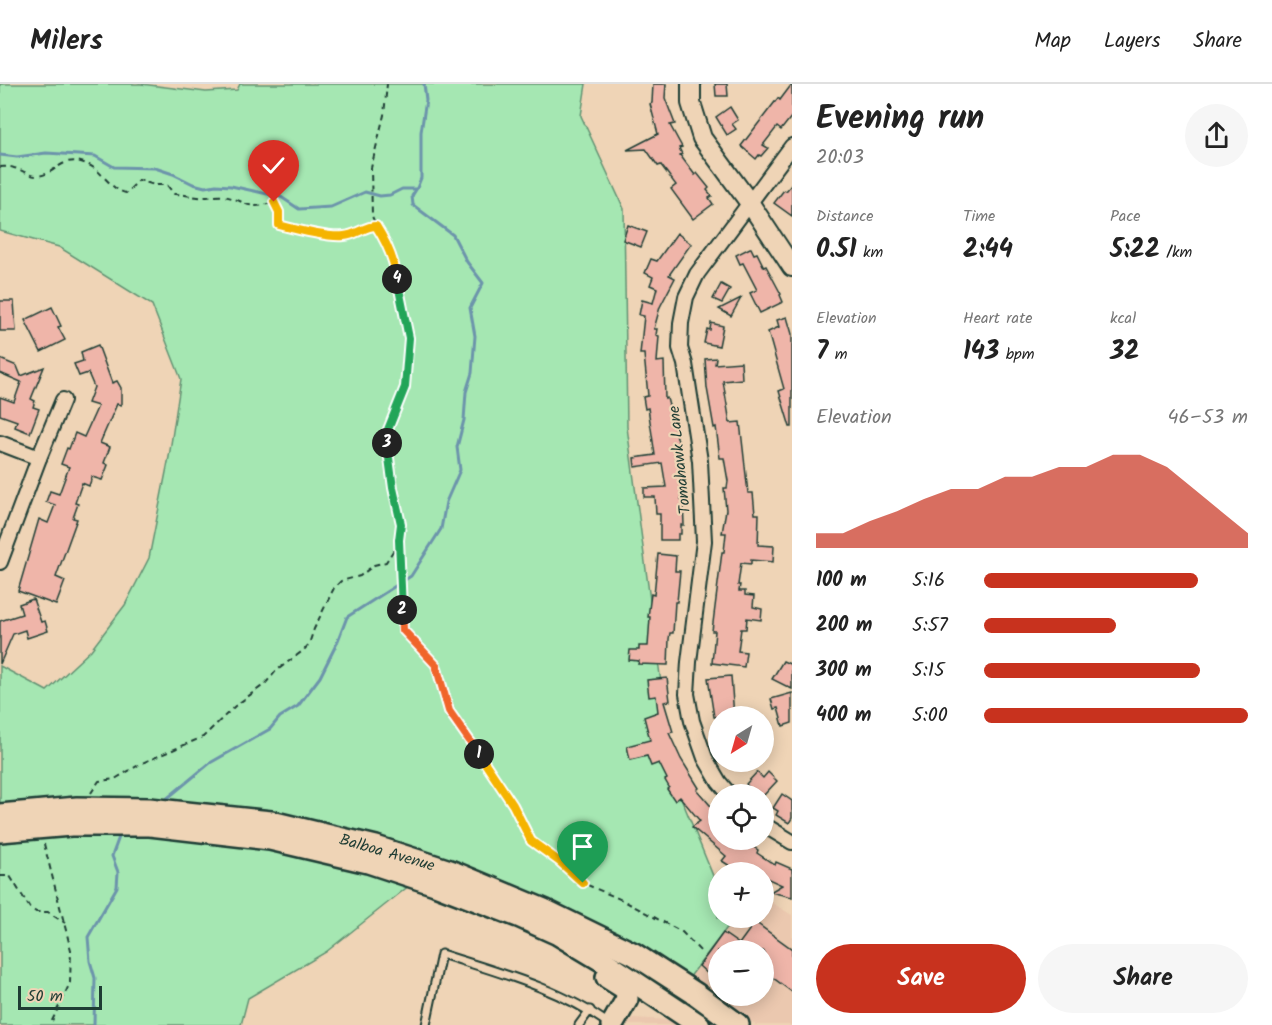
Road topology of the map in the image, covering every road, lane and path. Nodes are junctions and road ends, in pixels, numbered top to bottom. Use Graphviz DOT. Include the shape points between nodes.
graph roads {
  1 [pos="387,84"];
  2 [pos="691,84"];
  3 [pos="792,146"];
  4 [pos="0,167"];
  5 [pos="749,202"];
  6 [pos="376,226"];
  7 [pos="792,267"];
  8 [pos="63,400"];
  9 [pos="0,443"];
  10 [pos="39,458"];
  11 [pos="399,540"];
  12 [pos="0,562"];
  13 [pos="721,784"];
  14 [pos="81,808"];
  15 [pos="0,815"];
  16 [pos="40,828"];
  17 [pos="0,831"];
  18 [pos="774,831"];
  19 [pos="792,842"];
  20 [pos="0,876"];
  21 [pos="435,884"];
  22 [pos="65,924"];
  23 [pos="703,954"];
  24 [pos="670,1005"];
  25 [pos="590,1010"];
  26 [pos="50,1025"];
  27 [pos="426,1025"];
  28 [pos="579,1025"];
  29 [pos="612,1025"];
  30 [pos="699,1025"];
  31 [pos="738,1025"];
  1 -- 6 [label="path" via="371,168 372,216"];
  2 -- 5 [label="street" via="691,103 702,138"];
  3 -- 5 [label="street, Tomahawk Lane"];
  4 -- 6 [label="path" via="13,167 35,176 66,162 76,162 90,165 118,191 126,193 139,180 166,185 174,194 220,195 247,206 274,202 279,225 302,231 344,236"];
  5 -- 7 [label="street"];
  5 -- 13 [label="street, Tomahawk Lane" via="697,274 686,297 681,322 680,348 700,461 704,541 687,694 705,758"];
  6 -- 11 [label="path" via="395,267 409,338 405,387 387,432 401,524"];
  8 -- 10 [label="street"];
  9 -- 10 [label="street"];
  10 -- 12 [label="street"];
  11 -- 14 [label="path" via="386,562 341,581 334,588 304,650 203,737 115,779 99,781"];
  11 -- 23 [label="path" via="403,630 436,665 449,711 513,805 531,841 583,883 682,932"];
  14 -- 15 [label="main road, Balboa Avenue"];
  14 -- 31 [label="main road, Balboa Avenue" via="149,809 271,822 429,864 544,910 634,954"];
  16 -- 17 [label="main road, Balboa Avenue"];
  16 -- 21 [label="main road, Balboa Avenue" via="150,825 270,839 368,862"];
  16 -- 22 [label="path"];
  18 -- 19 [label="street"];
  20 -- 22 [label="path" via="10,876 30,908 48,912"];
  21 -- 24 [label="main road, Balboa Avenue" via="558,934"];
  21 -- 29 [label="main road" via="514,929 578,959 626,989 627,999"];
  22 -- 26 [label="path" via="71,950 70,983"];
  24 -- 29 [label="main road" via="648,1001 635,1004"];
  24 -- 30 [label="main road, Balboa Avenue"];
  25 -- 27 [label="lane" via="567,998 441,954"];
  25 -- 28 [label="lane"];
  25 -- 29 [label="lane"];
}
